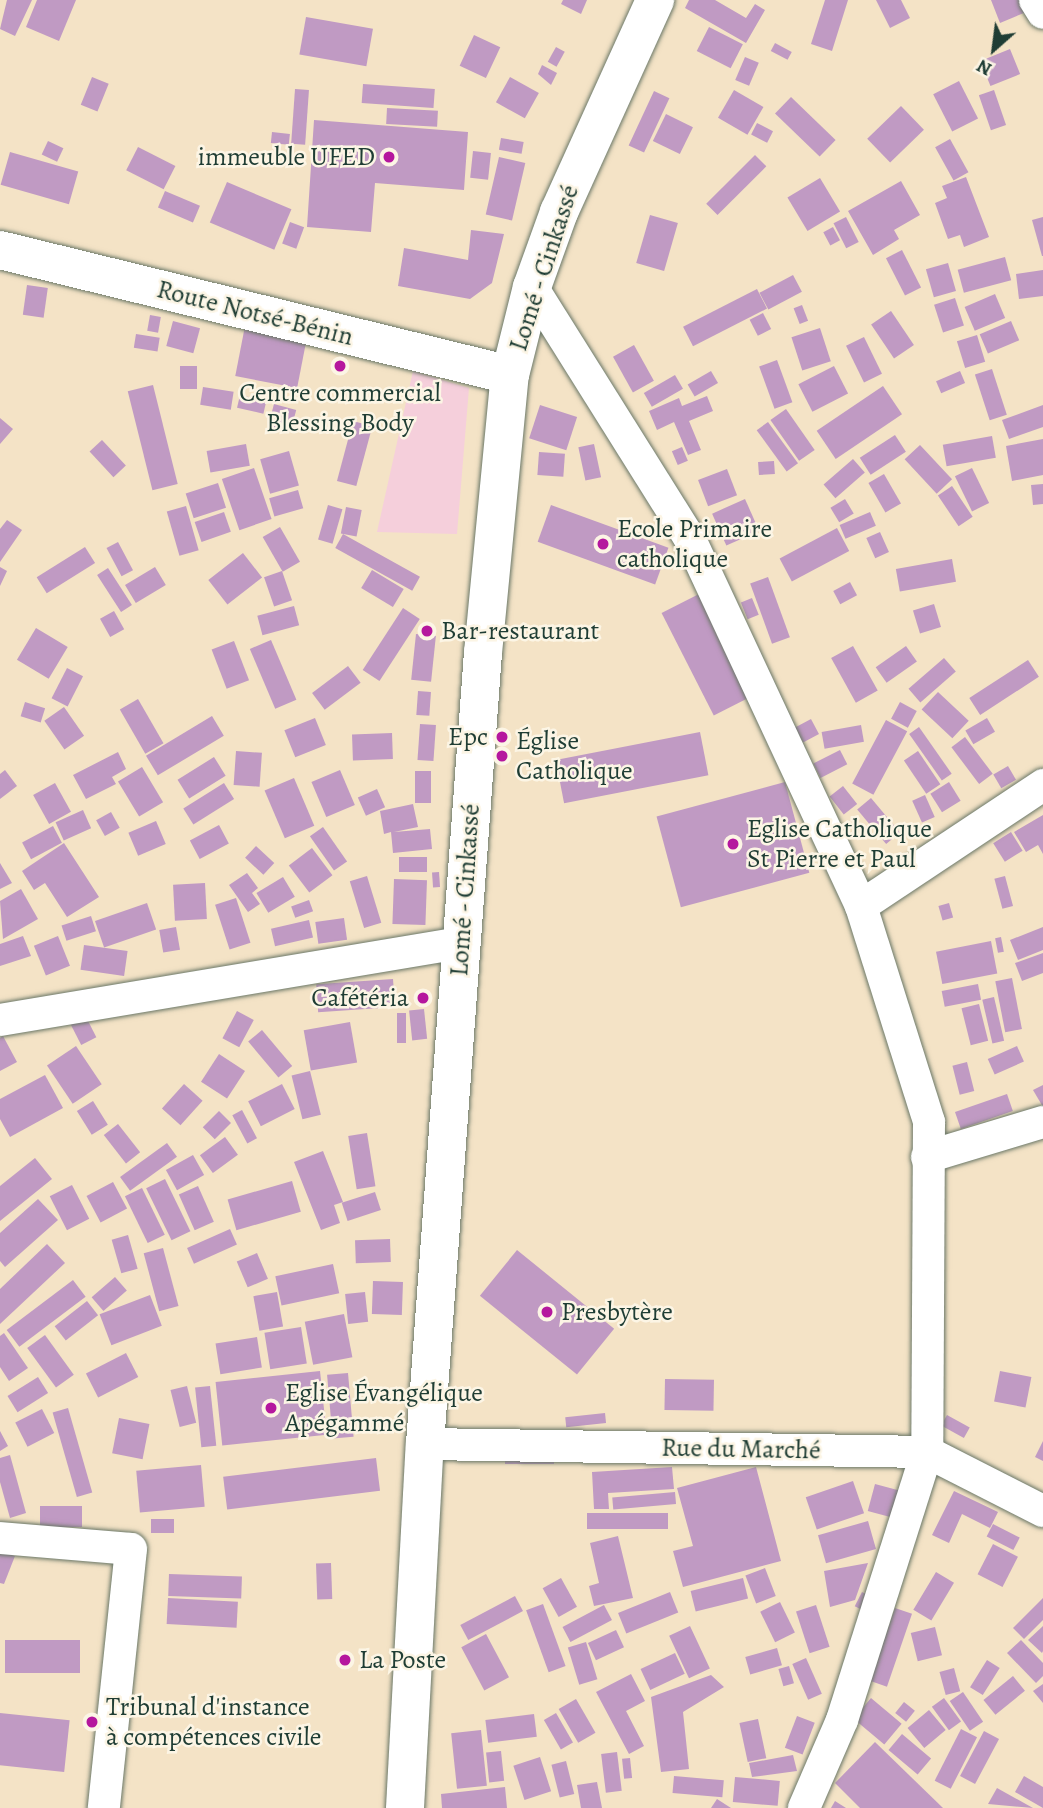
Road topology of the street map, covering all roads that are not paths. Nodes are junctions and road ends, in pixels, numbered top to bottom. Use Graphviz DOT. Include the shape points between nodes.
graph roads {
  1 [pos="654,0"];
  2 [pos="1035,0"];
  3 [pos="1043,13"];
  4 [pos="0,250"];
  5 [pos="532,287"];
  6 [pos="510,375"];
  7 [pos="1043,785"];
  8 [pos="861,906"];
  9 [pos="461,943"];
  10 [pos="0,1020"];
  11 [pos="1043,1122"];
  12 [pos="927,1157"];
  13 [pos="425,1444"];
  14 [pos="928,1452"];
  15 [pos="1043,1511"];
  16 [pos="0,1538"];
  17 [pos="104,1808"];
  18 [pos="405,1808"];
  19 [pos="804,1808"];
  1 -- 5 [label="main road, Lomé - Cinkassé" via="559,212"];
  2 -- 3 [label="street"];
  4 -- 6 [label="main road, Route Notsé-Bénin"];
  5 -- 6 [label="main road, Lomé - Cinkassé"];
  5 -- 8 [label="street" via="689,537"];
  6 -- 9 [label="main road, Lomé - Cinkassé"];
  7 -- 8 [label="street"];
  8 -- 12 [label="street" via="929,1122"];
  9 -- 10 [label="street"];
  9 -- 13 [label="main road, Lomé - Cinkassé"];
  11 -- 12 [label="street"];
  12 -- 14 [label="street"];
  13 -- 14 [label="street, Rue du Marché"];
  13 -- 18 [label="main road, Lomé - Cinkassé"];
  14 -- 15 [label="street, Rue du Marché"];
  14 -- 19 [label="street" via="842,1720"];
  16 -- 17 [label="street" via="131,1549"];
}
